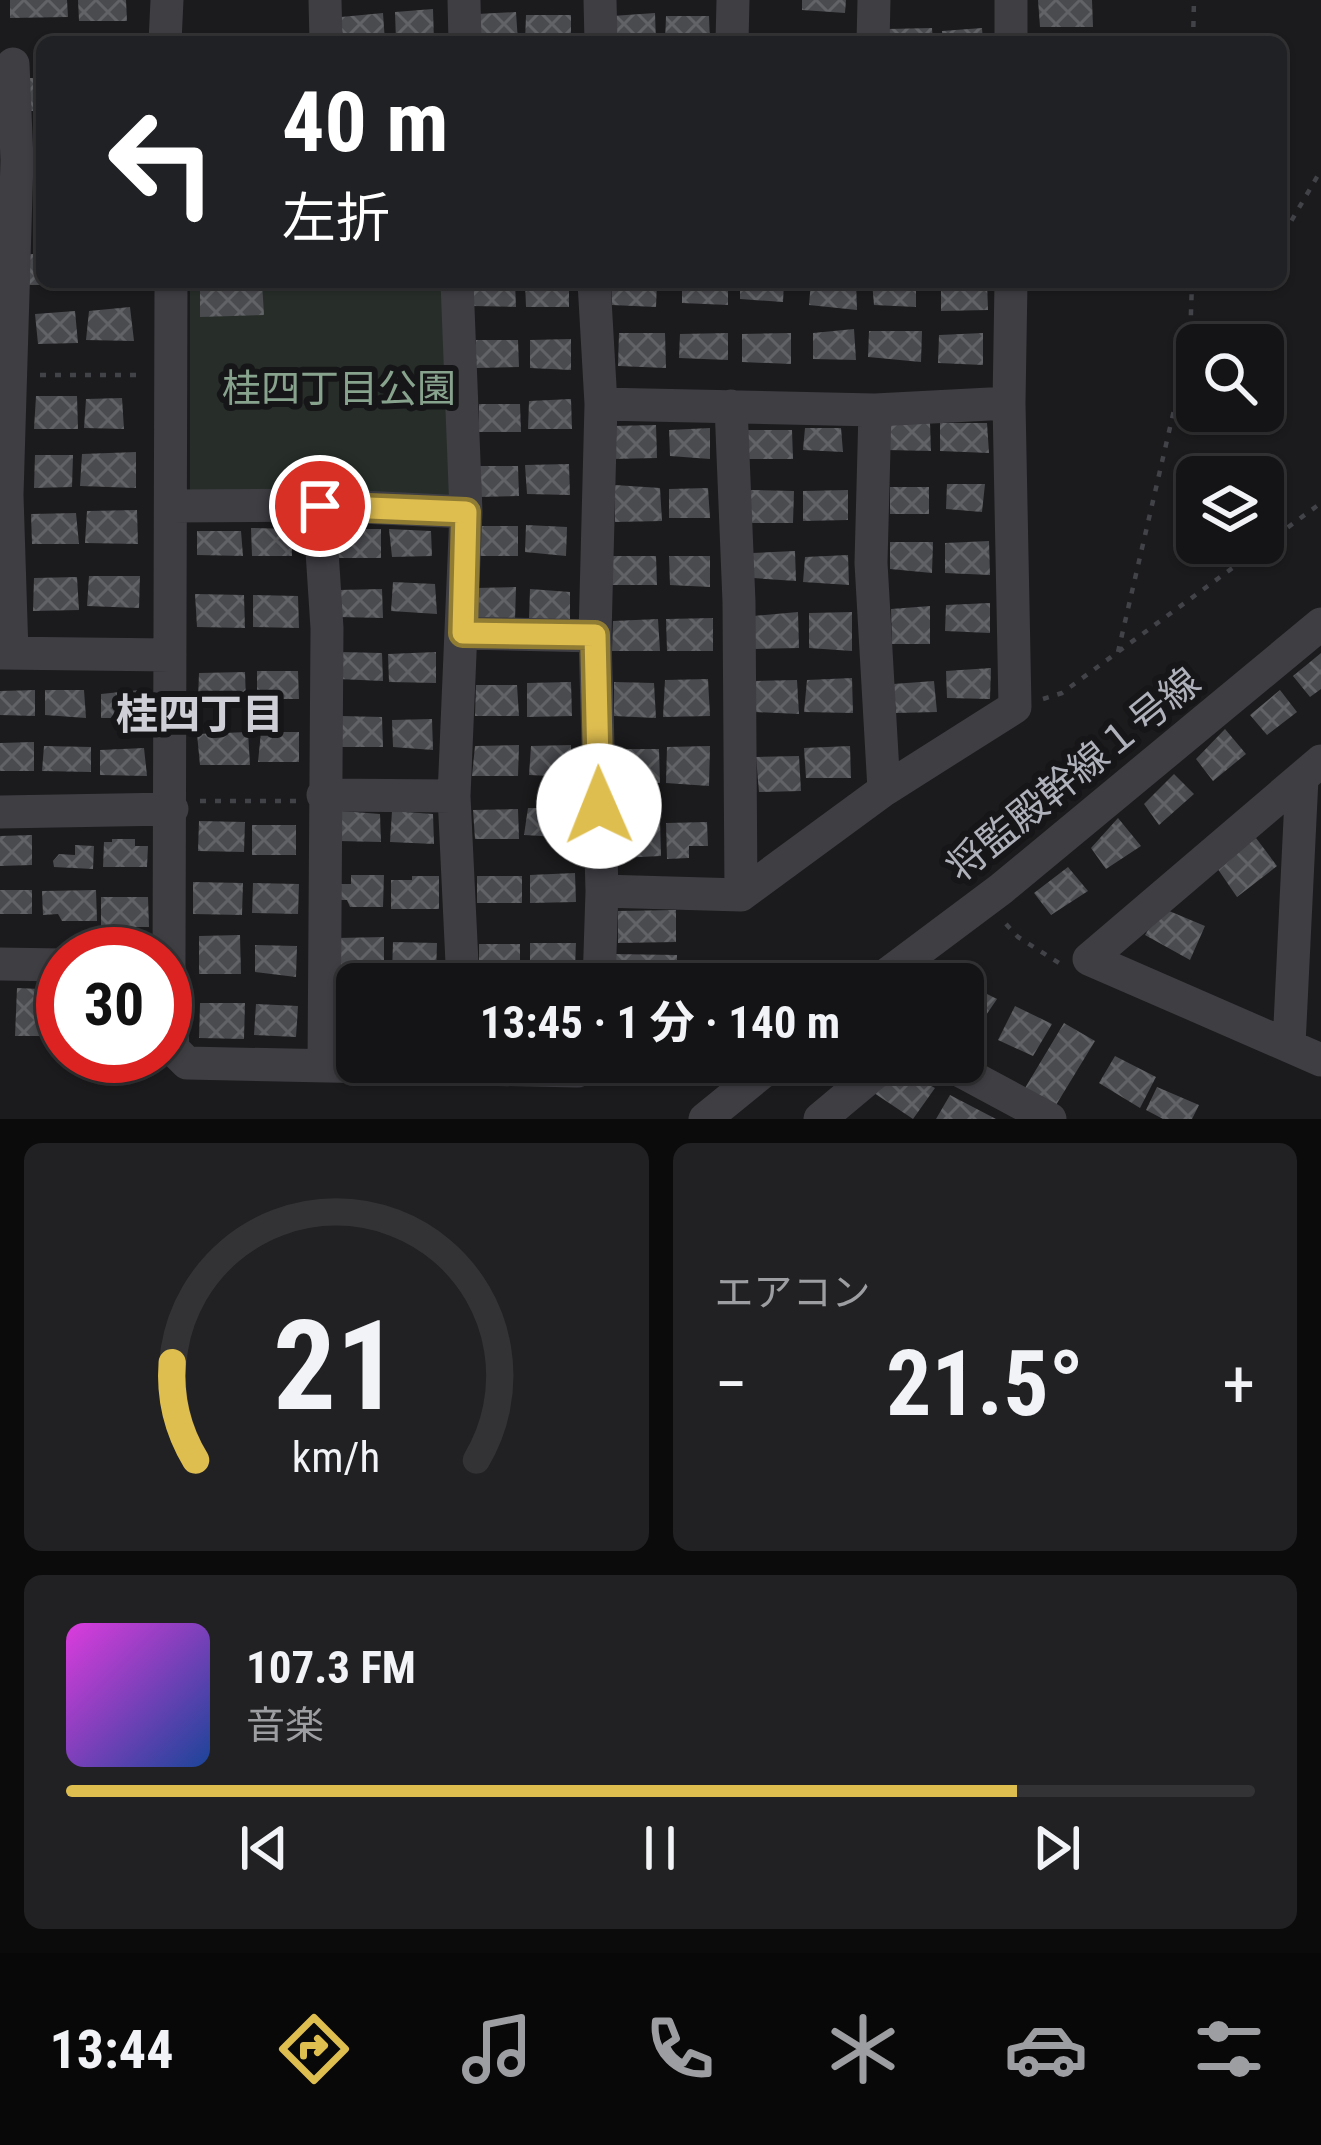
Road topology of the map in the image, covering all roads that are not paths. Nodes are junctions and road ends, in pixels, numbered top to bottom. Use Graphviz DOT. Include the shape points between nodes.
graph roads {
  1 [pos="166,0"];
  2 [pos="325,0"];
  3 [pos="464,0"];
  4 [pos="600,0"];
  5 [pos="733,0"];
  6 [pos="874,0"];
  7 [pos="1011,0"];
  8 [pos="165,36"];
  9 [pos="326,36"];
  10 [pos="465,36"];
  11 [pos="601,36"];
  12 [pos="732,36"];
  13 [pos="873,36"];
  14 [pos="1011,36"];
  15 [pos="18,64"];
  16 [pos="171,288"];
  17 [pos="457,288"];
  18 [pos="594,288"];
  19 [pos="1011,288"];
  20 [pos="1009,403"];
  21 [pos="601,404"];
  22 [pos="730,406"];
  23 [pos="875,410"];
  24 [pos="4,495"];
  25 [pos="171,506"];
  26 [pos="320,506"];
  27 [pos="466,512"];
  28 [pos="1321,624"];
  29 [pos="463,633"];
  30 [pos="595,635"];
  31 [pos="6,653"];
  32 [pos="170,655"];
  33 [pos="1312,770"];
  34 [pos="884,790"];
  35 [pos="323,795"];
  36 [pos="454,796"];
  37 [pos="172,809"];
  38 [pos="0,812"];
  39 [pos="602,891"];
  40 [pos="741,895"];
  41 [pos="168,927"];
  42 [pos="462,963"];
  43 [pos="600,963"];
  44 [pos="902,963"];
  45 [pos="0,964"];
  46 [pos="36,965"];
  47 [pos="1289,1045"];
  48 [pos="1321,1060"];
  49 [pos="192,1063"];
  50 [pos="324,1064"];
  51 [pos="336,1064"];
  52 [pos="749,1083"];
  53 [pos="863,1083"];
  54 [pos="983,1083"];
  55 [pos="705,1119"];
  56 [pos="820,1119"];
  57 [pos="1050,1119"];
  1 -- 8 [label="street"];
  2 -- 9 [label="street"];
  3 -- 10 [label="street"];
  4 -- 11 [label="street"];
  5 -- 12 [label="street"];
  6 -- 13 [label="street"];
  7 -- 14 [label="street"];
  15 -- 24 [label="street"];
  16 -- 25 [label="street"];
  17 -- 27 [label="street"];
  18 -- 21 [label="street"];
  19 -- 20 [label="street"];
  20 -- 23 [label="street"];
  20 -- 34 [label="street" via="1015,707"];
  21 -- 22 [label="street"];
  21 -- 30 [label="street"];
  22 -- 23 [label="street"];
  22 -- 40 [label="street"];
  23 -- 34 [label="street" via="871,563"];
  24 -- 31 [label="street"];
  25 -- 26 [label="street"];
  25 -- 32 [label="street"];
  26 -- 27 [label="street"];
  26 -- 35 [label="street"];
  27 -- 29 [label="street"];
  28 -- 44 [label="street, 将監殿幹線１号線"];
  29 -- 30 [label="street"];
  29 -- 36 [label="street"];
  30 -- 39 [label="street"];
  31 -- 32 [label="street"];
  32 -- 37 [label="street"];
  33 -- 47 [label="street"];
  33 -- 47 [label="street" via="1089,959"];
  34 -- 40 [label="street"];
  35 -- 36 [label="street"];
  35 -- 50 [label="street"];
  36 -- 42 [label="street"];
  37 -- 38 [label="street"];
  37 -- 41 [label="street"];
  39 -- 40 [label="street"];
  39 -- 43 [label="street"];
  45 -- 46 [label="street"];
  47 -- 48 [label="street"];
  49 -- 50 [label="street"];
  50 -- 51 [label="street"];
  52 -- 55 [label="street"];
  53 -- 56 [label="street"];
  54 -- 57 [label="street"];
}
